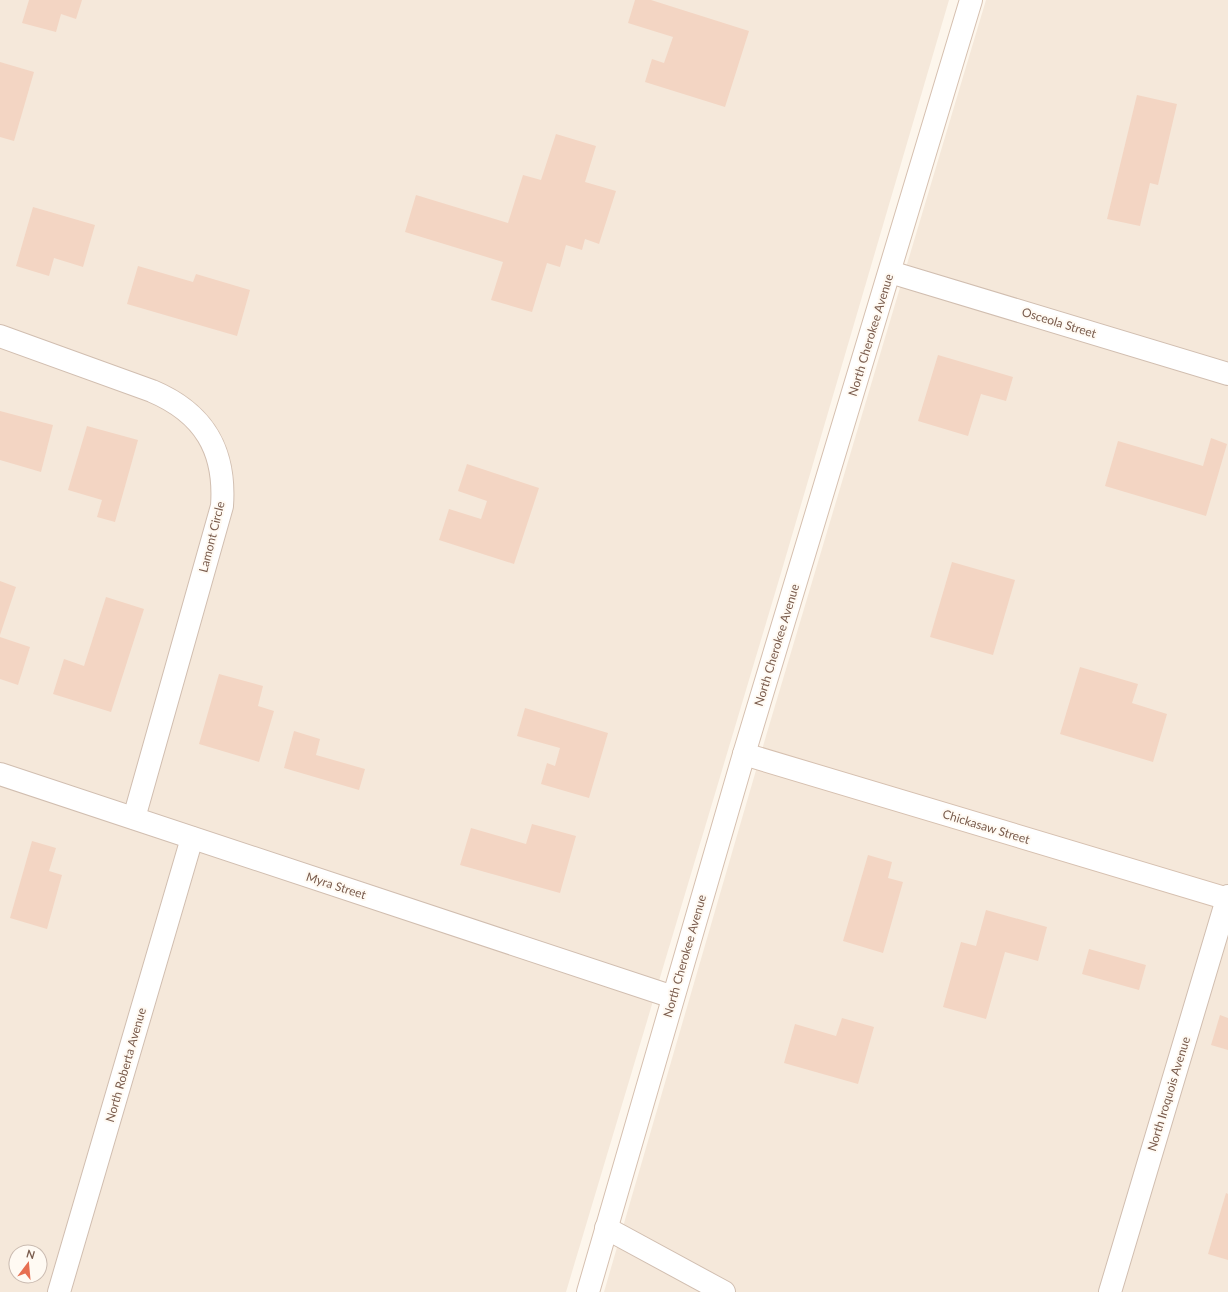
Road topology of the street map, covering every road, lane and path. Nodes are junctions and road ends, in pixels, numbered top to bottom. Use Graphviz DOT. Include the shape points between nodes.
graph roads {
  1 [pos="971,0"];
  2 [pos="890,272"];
  3 [pos="0,336"];
  4 [pos="1228,374"];
  5 [pos="744,754"];
  6 [pos="0,774"];
  7 [pos="134,818"];
  8 [pos="192,838"];
  9 [pos="1228,898"];
  10 [pos="673,997"];
  11 [pos="606,1228"];
  12 [pos="59,1292"];
  13 [pos="588,1292"];
  14 [pos="724,1292"];
  15 [pos="1110,1292"];
  1 -- 2 [label="street, North Cherokee Avenue"];
  2 -- 4 [label="street, Osceola Street"];
  2 -- 5 [label="street, North Cherokee Avenue"];
  3 -- 7 [label="street, Lamont Circle" via="167,397 180,405 203,428 218,456 223,490 222,506"];
  5 -- 9 [label="street, Chickasaw Street"];
  5 -- 10 [label="street, North Cherokee Avenue"];
  6 -- 7 [label="street, Myra Street"];
  7 -- 8 [label="street, Myra Street"];
  8 -- 10 [label="street, Myra Street"];
  8 -- 12 [label="street, North Roberta Avenue"];
  9 -- 15 [label="street, North Iroquois Avenue"];
  10 -- 11 [label="street, North Cherokee Avenue"];
  11 -- 13 [label="street, North Cherokee Avenue"];
  11 -- 14 [label="street"];
}
